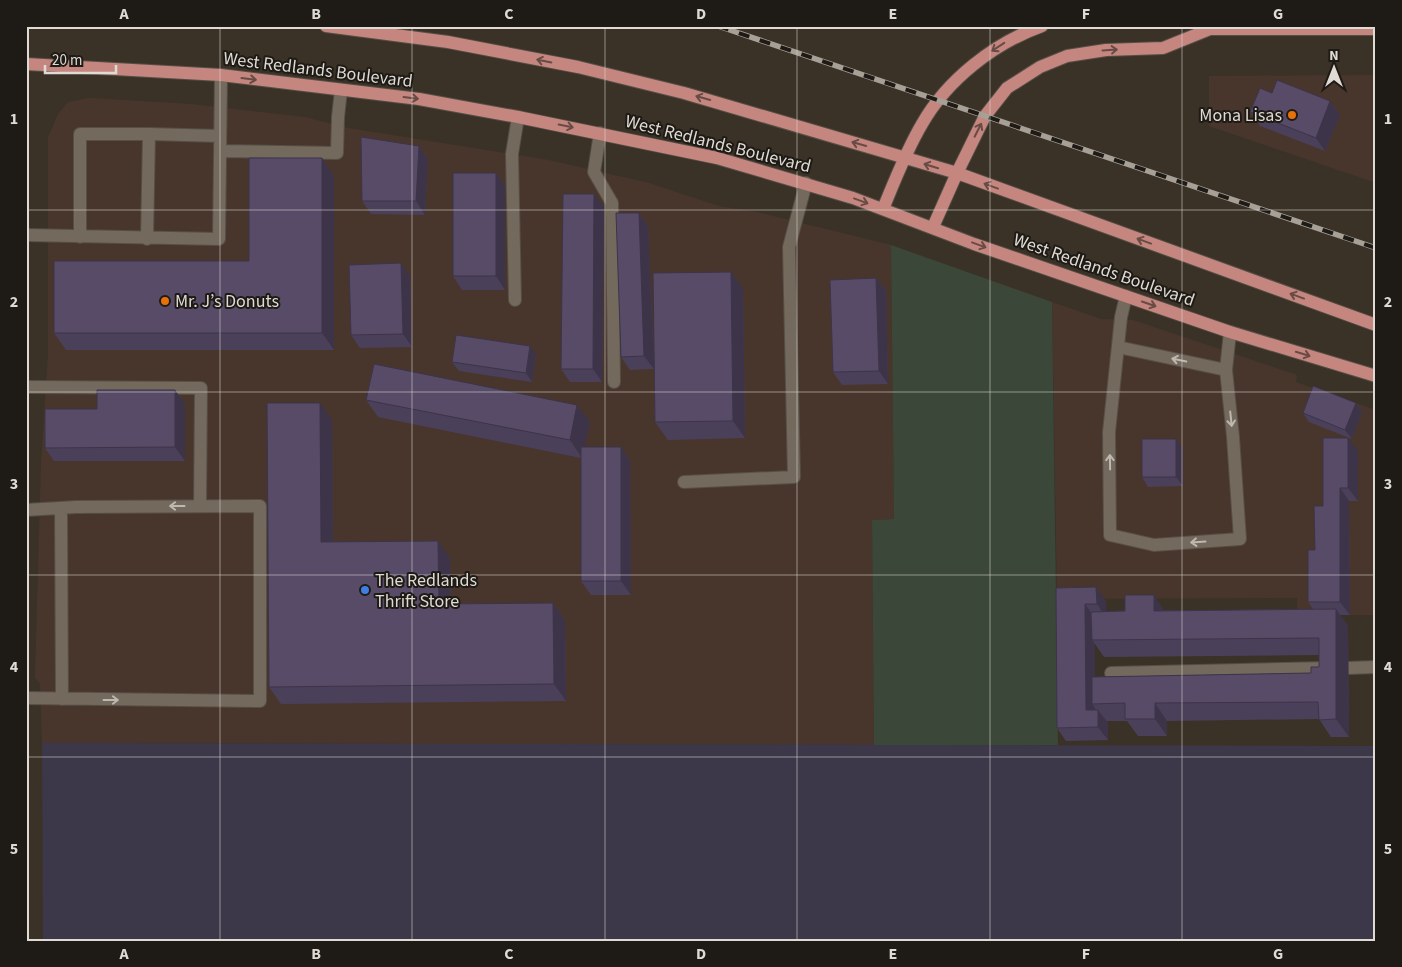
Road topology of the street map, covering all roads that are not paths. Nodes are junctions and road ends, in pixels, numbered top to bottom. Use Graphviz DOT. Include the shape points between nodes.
graph roads {
  1 [pos="326,26"];
  2 [pos="1042,26"];
  3 [pos="1205,28"];
  4 [pos="1376,29"];
  5 [pos="26,64"];
  6 [pos="221,75"];
  7 [pos="341,90"];
  8 [pos="518,117"];
  9 [pos="600,133"];
  10 [pos="149,134"];
  11 [pos="220,136"];
  12 [pos="220,151"];
  13 [pos="905,158"];
  14 [pos="957,174"];
  15 [pos="806,183"];
  16 [pos="883,208"];
  17 [pos="934,227"];
  18 [pos="26,234"];
  19 [pos="80,237"];
  20 [pos="147,238"];
  21 [pos="1126,296"];
  22 [pos="515,300"];
  23 [pos="1376,324"];
  24 [pos="1230,332"];
  25 [pos="1118,347"];
  26 [pos="1226,370"];
  27 [pos="1376,376"];
  28 [pos="614,382"];
  29 [pos="26,387"];
  30 [pos="684,482"];
  31 [pos="200,506"];
  32 [pos="61,508"];
  33 [pos="26,510"];
  34 [pos="1331,668"];
  35 [pos="1348,668"];
  36 [pos="1376,668"];
  37 [pos="1111,673"];
  38 [pos="26,698"];
  39 [pos="62,699"];
  13 -- 1 [label="main road, West Redlands Boulevard, one-way" via="684,93 578,67 448,42"];
  2 -- 13 [label="main road, one-way" via="1000,45 975,64 938,100"];
  3 -- 4 [label="main road"];
  14 -- 3 [label="main road, one-way" via="985,116 1007,88 1040,67 1067,56 1106,50 1162,48"];
  5 -- 6 [label="main road, West Redlands Boulevard"];
  6 -- 7 [label="main road, West Redlands Boulevard, one-way"];
  6 -- 11 [label="lane"];
  7 -- 8 [label="main road, West Redlands Boulevard, one-way" via="418,99"];
  7 -- 12 [label="lane" via="337,153"];
  8 -- 9 [label="main road, West Redlands Boulevard, one-way"];
  8 -- 22 [label="lane" via="512,154"];
  9 -- 15 [label="main road, West Redlands Boulevard" via="716,158"];
  9 -- 28 [label="lane" via="594,172 612,203"];
  10 -- 11 [label="lane"];
  10 -- 19 [label="lane" via="80,134"];
  10 -- 20 [label="lane"];
  11 -- 12 [label="lane"];
  12 -- 20 [label="lane" via="219,239"];
  14 -- 13 [label="main road, West Redlands Boulevard, one-way"];
  13 -- 16 [label="main road"];
  14 -- 17 [label="main road"];
  23 -- 14 [label="main road, West Redlands Boulevard, one-way"];
  15 -- 16 [label="main road, West Redlands Boulevard, one-way"];
  15 -- 30 [label="lane" via="789,247 794,477"];
  16 -- 17 [label="main road, West Redlands Boulevard"];
  17 -- 21 [label="main road, West Redlands Boulevard, one-way"];
  18 -- 19 [label="lane"];
  19 -- 20 [label="lane"];
  21 -- 24 [label="main road, West Redlands Boulevard, one-way"];
  21 -- 25 [label="lane"];
  24 -- 26 [label="lane"];
  24 -- 27 [label="main road, West Redlands Boulevard, one-way"];
  26 -- 25 [label="lane, one-way"];
  26 -- 25 [label="lane, one-way" via="1240,539 1154,545 1110,536 1109,432"];
  29 -- 31 [label="lane" via="201,388"];
  31 -- 32 [label="lane, one-way"];
  39 -- 31 [label="lane, one-way" via="260,701 260,506"];
  32 -- 33 [label="lane"];
  32 -- 39 [label="lane"];
  34 -- 37 [label="lane"];
  35 -- 36 [label="lane"];
  38 -- 39 [label="lane"];
}
